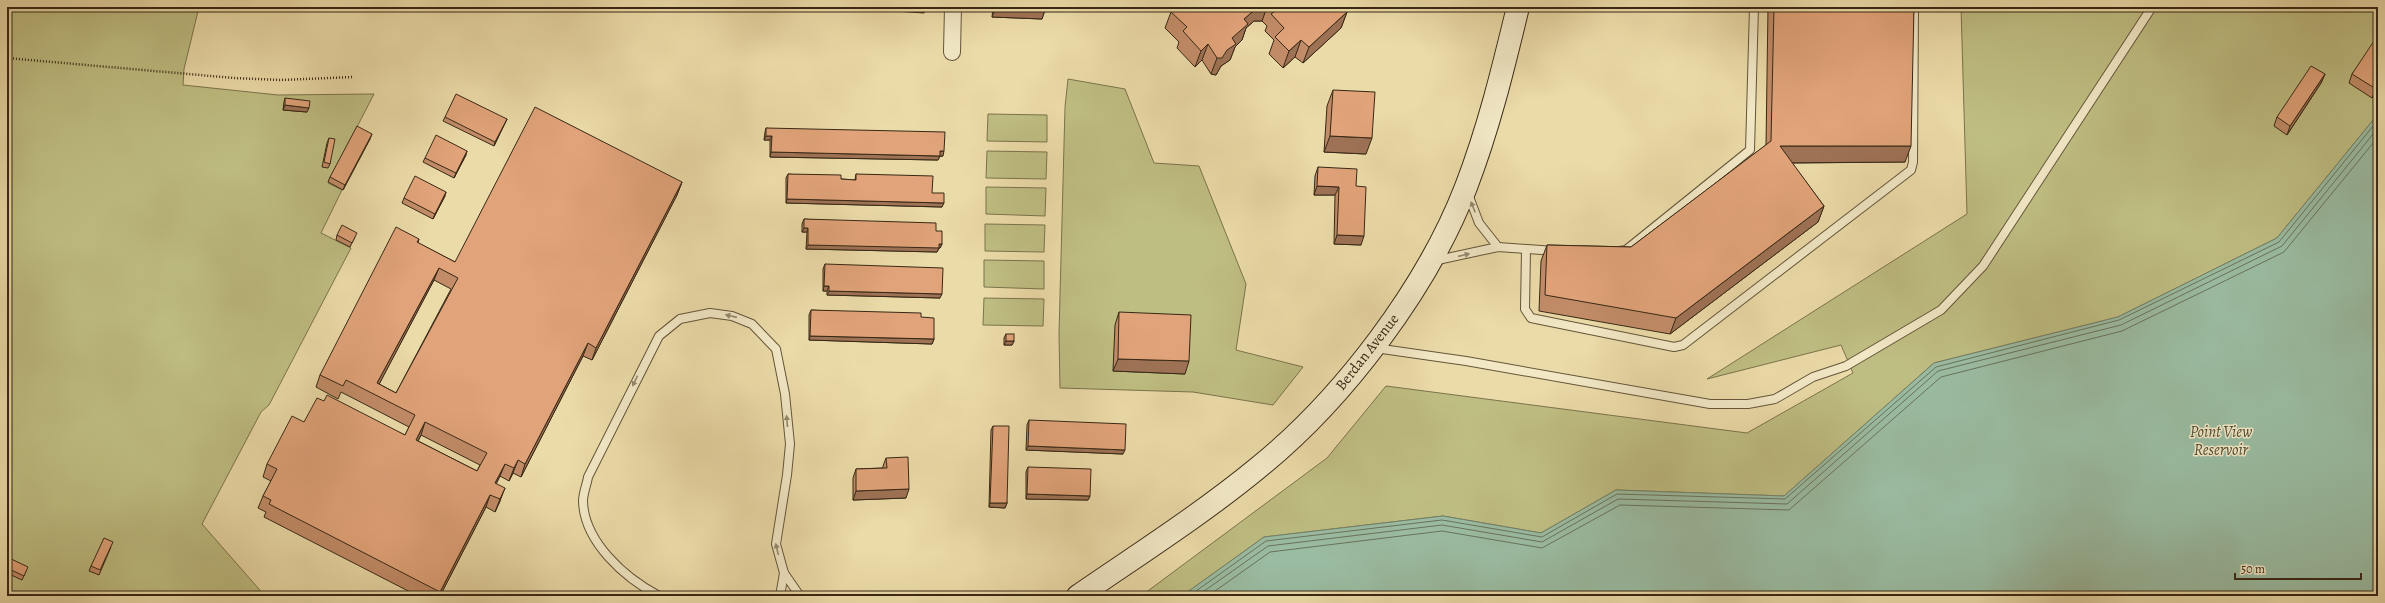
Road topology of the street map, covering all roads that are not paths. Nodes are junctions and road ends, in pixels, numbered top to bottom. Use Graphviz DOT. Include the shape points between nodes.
graph roads {
  1 [pos="953,7"];
  2 [pos="1518,7"];
  3 [pos="1754,7"];
  4 [pos="1914,7"];
  5 [pos="2152,7"];
  6 [pos="952,52"];
  7 [pos="1466,188"];
  8 [pos="1498,247"];
  9 [pos="1526,250"];
  10 [pos="1565,251"];
  11 [pos="1611,252"];
  12 [pos="1430,262"];
  13 [pos="1372,347"];
  14 [pos="784,574"];
  15 [pos="659,596"];
  16 [pos="780,596"];
  17 [pos="800,596"];
  18 [pos="1078,596"];
  1 -- 6 [label="street"];
  2 -- 7 [label="main road, Berdan Avenue" via="1489,123"];
  3 -- 11 [label="lane" via="1750,150 1626,250"];
  4 -- 9 [label="lane" via="1911,170 1683,345 1674,346 1531,318 1525,309"];
  5 -- 13 [label="lane" via="1978,272 1941,310 1846,366 1813,377 1776,399 1748,404 1710,404"];
  8 -- 7 [label="lane, one-way" via="1479,223"];
  7 -- 12 [label="main road, Berdan Avenue"];
  8 -- 9 [label="lane"];
  12 -- 8 [label="lane, one-way"];
  9 -- 10 [label="lane"];
  12 -- 13 [label="main road, Berdan Avenue" via="1390,326"];
  13 -- 18 [label="main road, Berdan Avenue" via="1329,401 1260,467"];
  14 -- 15 [label="lane, one-way" via="776,544 790,444 785,394 776,349 752,324 732,316 710,313 680,319 659,336 588,477 583,500 586,521 598,543 622,570"];
  14 -- 16 [label="lane"];
  14 -- 17 [label="lane"];
}
